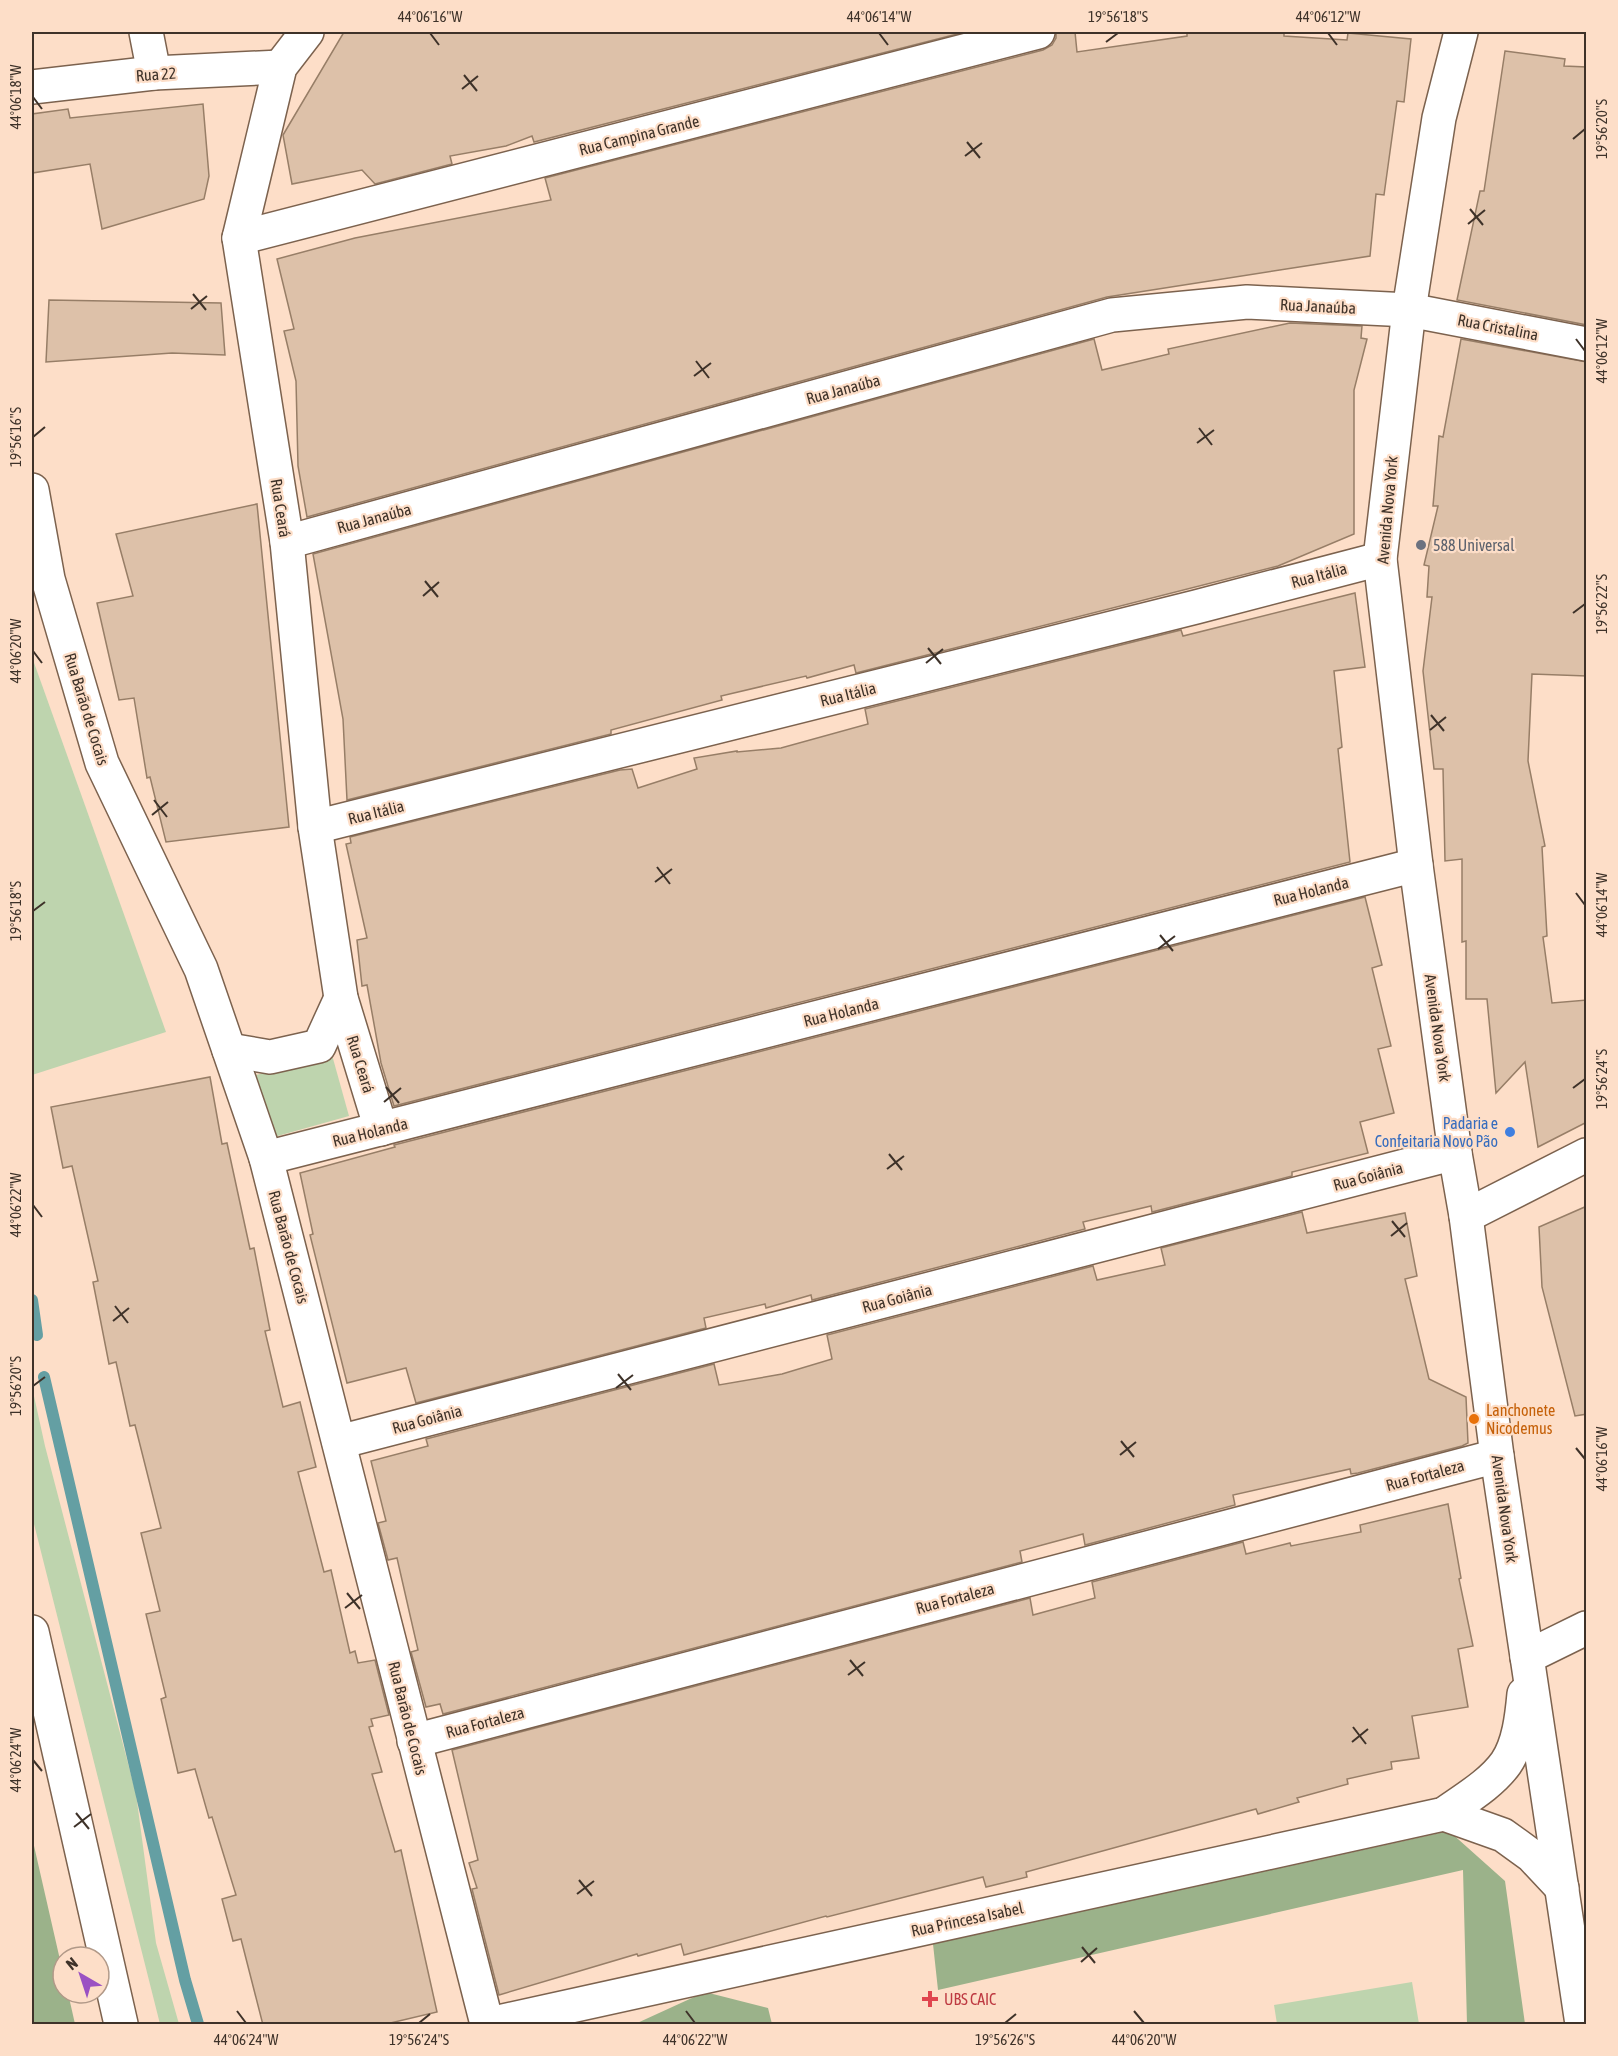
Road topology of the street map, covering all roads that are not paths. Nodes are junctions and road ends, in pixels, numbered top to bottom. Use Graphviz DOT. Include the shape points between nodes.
graph roads {
  1 [pos="146,32"];
  2 [pos="307,32"];
  3 [pos="1038,32"];
  4 [pos="1461,32"];
  5 [pos="280,67"];
  6 [pos="154,73"];
  7 [pos="32,87"];
  8 [pos="239,238"];
  9 [pos="1409,310"];
  10 [pos="1587,344"];
  11 [pos="32,490"];
  12 [pos="286,542"];
  13 [pos="1380,559"];
  14 [pos="40,570"];
  15 [pos="315,827"];
  16 [pos="1416,865"];
  17 [pos="341,998"];
  18 [pos="229,1050"];
  19 [pos="381,1129"];
  20 [pos="1455,1153"];
  21 [pos="1587,1155"];
  22 [pos="266,1158"];
  23 [pos="1466,1216"];
  24 [pos="339,1442"];
  25 [pos="1497,1456"];
  26 [pos="1587,1628"];
  27 [pos="32,1632"];
  28 [pos="1527,1657"];
  29 [pos="414,1741"];
  30 [pos="1444,1814"];
  31 [pos="1562,1888"];
  32 [pos="121,2025"];
  33 [pos="488,2025"];
  34 [pos="1582,2025"];
  1 -- 6 [label="street"];
  2 -- 5 [label="street, Rua Ceará"];
  3 -- 8 [label="street, Rua Campina Grande"];
  4 -- 9 [label="street, Avenida Nova York" via="1439,118"];
  5 -- 6 [label="street, Rua 22"];
  5 -- 8 [label="street, Rua Ceará"];
  6 -- 7 [label="street, Rua 22"];
  8 -- 12 [label="street, Rua Ceará"];
  9 -- 10 [label="street, Rua Cristalina"];
  9 -- 12 [label="street, Rua Janaúba" via="1247,302 1112,315"];
  9 -- 13 [label="street, Avenida Nova York"];
  11 -- 14 [label="street, Rua Barão de Cocais"];
  12 -- 15 [label="street, Rua Ceará"];
  13 -- 15 [label="street, Rua Itália"];
  13 -- 16 [label="street, Avenida Nova York"];
  14 -- 18 [label="street, Rua Barão de Cocais" via="102,763 201,969"];
  15 -- 17 [label="street, Rua Ceará"];
  16 -- 19 [label="street, Rua Holanda"];
  16 -- 20 [label="street, Avenida Nova York"];
  17 -- 18 [label="street, Rua Ceará" via="319,1046 270,1057"];
  17 -- 19 [label="street, Rua Ceará"];
  18 -- 22 [label="street, Rua Barão de Cocais"];
  19 -- 22 [label="street, Rua Holanda"];
  20 -- 23 [label="street, Avenida Nova York"];
  20 -- 24 [label="street, Rua Goiânia"];
  21 -- 23 [label="street"];
  22 -- 24 [label="street, Rua Barão de Cocais"];
  23 -- 25 [label="street, Avenida Nova York"];
  24 -- 29 [label="street, Rua Barão de Cocais"];
  25 -- 28 [label="street, Avenida Nova York"];
  25 -- 29 [label="street, Rua Fortaleza"];
  26 -- 28 [label="street"];
  27 -- 32 [label="street"];
  28 -- 30 [label="street, Rua Princesa Isabel" via="1521,1724 1507,1762 1488,1782"];
  28 -- 31 [label="street, Avenida Nova York"];
  29 -- 33 [label="street, Rua Barão de Cocais"];
  30 -- 31 [label="street" via="1503,1835 1532,1856"];
  30 -- 33 [label="street, Rua Princesa Isabel"];
  31 -- 34 [label="street, Avenida Nova York"];
}
